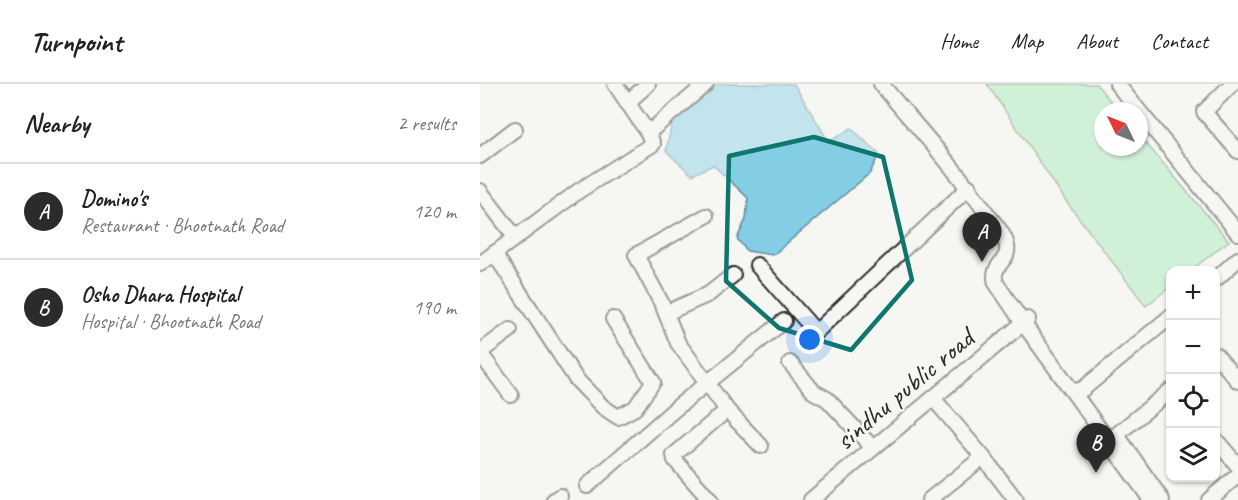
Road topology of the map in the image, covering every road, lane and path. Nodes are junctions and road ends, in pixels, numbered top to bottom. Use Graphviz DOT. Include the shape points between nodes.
graph roads {
  1 [pos="615,84"];
  2 [pos="648,84"];
  3 [pos="705,84"];
  4 [pos="881,84"];
  5 [pos="1117,84"];
  6 [pos="1232,84"];
  7 [pos="627,103"];
  8 [pos="515,129"];
  9 [pos="648,133"];
  10 [pos="1238,151"];
  11 [pos="480,156"];
  12 [pos="969,187"];
  13 [pos="480,191"];
  14 [pos="706,216"];
  15 [pos="1238,233"];
  16 [pos="516,238"];
  17 [pos="494,253"];
  18 [pos="1238,259"];
  19 [pos="480,264"];
  20 [pos="757,265"];
  21 [pos="733,275"];
  22 [pos="1220,275"];
  23 [pos="666,313"];
  24 [pos="613,319"];
  25 [pos="1166,320"];
  26 [pos="784,321"];
  27 [pos="1026,321"];
  28 [pos="510,330"];
  29 [pos="480,352"];
  30 [pos="1220,361"];
  31 [pos="790,363"];
  32 [pos="1238,381"];
  33 [pos="707,383"];
  34 [pos="1078,391"];
  35 [pos="511,395"];
  36 [pos="1166,395"];
  37 [pos="933,398"];
  38 [pos="727,410"];
  39 [pos="1116,435"];
  40 [pos="761,446"];
  41 [pos="1220,446"];
  42 [pos="873,448"];
  43 [pos="982,457"];
  44 [pos="1238,466"];
  45 [pos="1238,475"];
  46 [pos="587,486"];
  47 [pos="710,500"];
  48 [pos="811,500"];
  49 [pos="929,500"];
  50 [pos="1016,500"];
  51 [pos="1151,500"];
  52 [pos="1162,500"];
  53 [pos="1209,500"];
  1 -- 7 [label="street"];
  2 -- 7 [label="street"];
  3 -- 9 [label="street"];
  4 -- 12 [label="street"];
  5 -- 15 [label="street"];
  6 -- 10 [label="street" via="1204,112"];
  7 -- 9 [label="street"];
  8 -- 11 [label="street"];
  9 -- 16 [label="street" via="653,144 580,190"];
  12 -- 20 [label="street" via="816,332"];
  12 -- 27 [label="street" via="1007,246 1007,254 994,276 996,283"];
  13 -- 16 [label="street"];
  14 -- 23 [label="street" via="636,255"];
  16 -- 17 [label="street"];
  17 -- 19 [label="street"];
  17 -- 24 [label="street" via="576,379 618,417 635,408 653,382"];
  18 -- 22 [label="street"];
  21 -- 23 [label="street" via="709,294"];
  23 -- 33 [label="street" via="678,343"];
  25 -- 34 [label="street"];
  26 -- 33 [label="street"];
  27 -- 34 [label="street"];
  27 -- 37 [label="street, sindhu public road"];
  28 -- 29 [label="street"];
  29 -- 35 [label="street"];
  30 -- 32 [label="street"];
  31 -- 42 [label="street" via="814,392 827,399"];
  33 -- 38 [label="street"];
  33 -- 46 [label="street"];
  34 -- 39 [label="street"];
  34 -- 51 [label="street"];
  36 -- 39 [label="street"];
  37 -- 42 [label="street, sindhu public road"];
  37 -- 43 [label="street"];
  38 -- 40 [label="street"];
  38 -- 47 [label="street" via="674,455"];
  39 -- 52 [label="street"];
  41 -- 44 [label="street"];
  42 -- 48 [label="street, sindhu public road"];
  43 -- 49 [label="street"];
  43 -- 50 [label="street"];
  45 -- 53 [label="street"];
}
